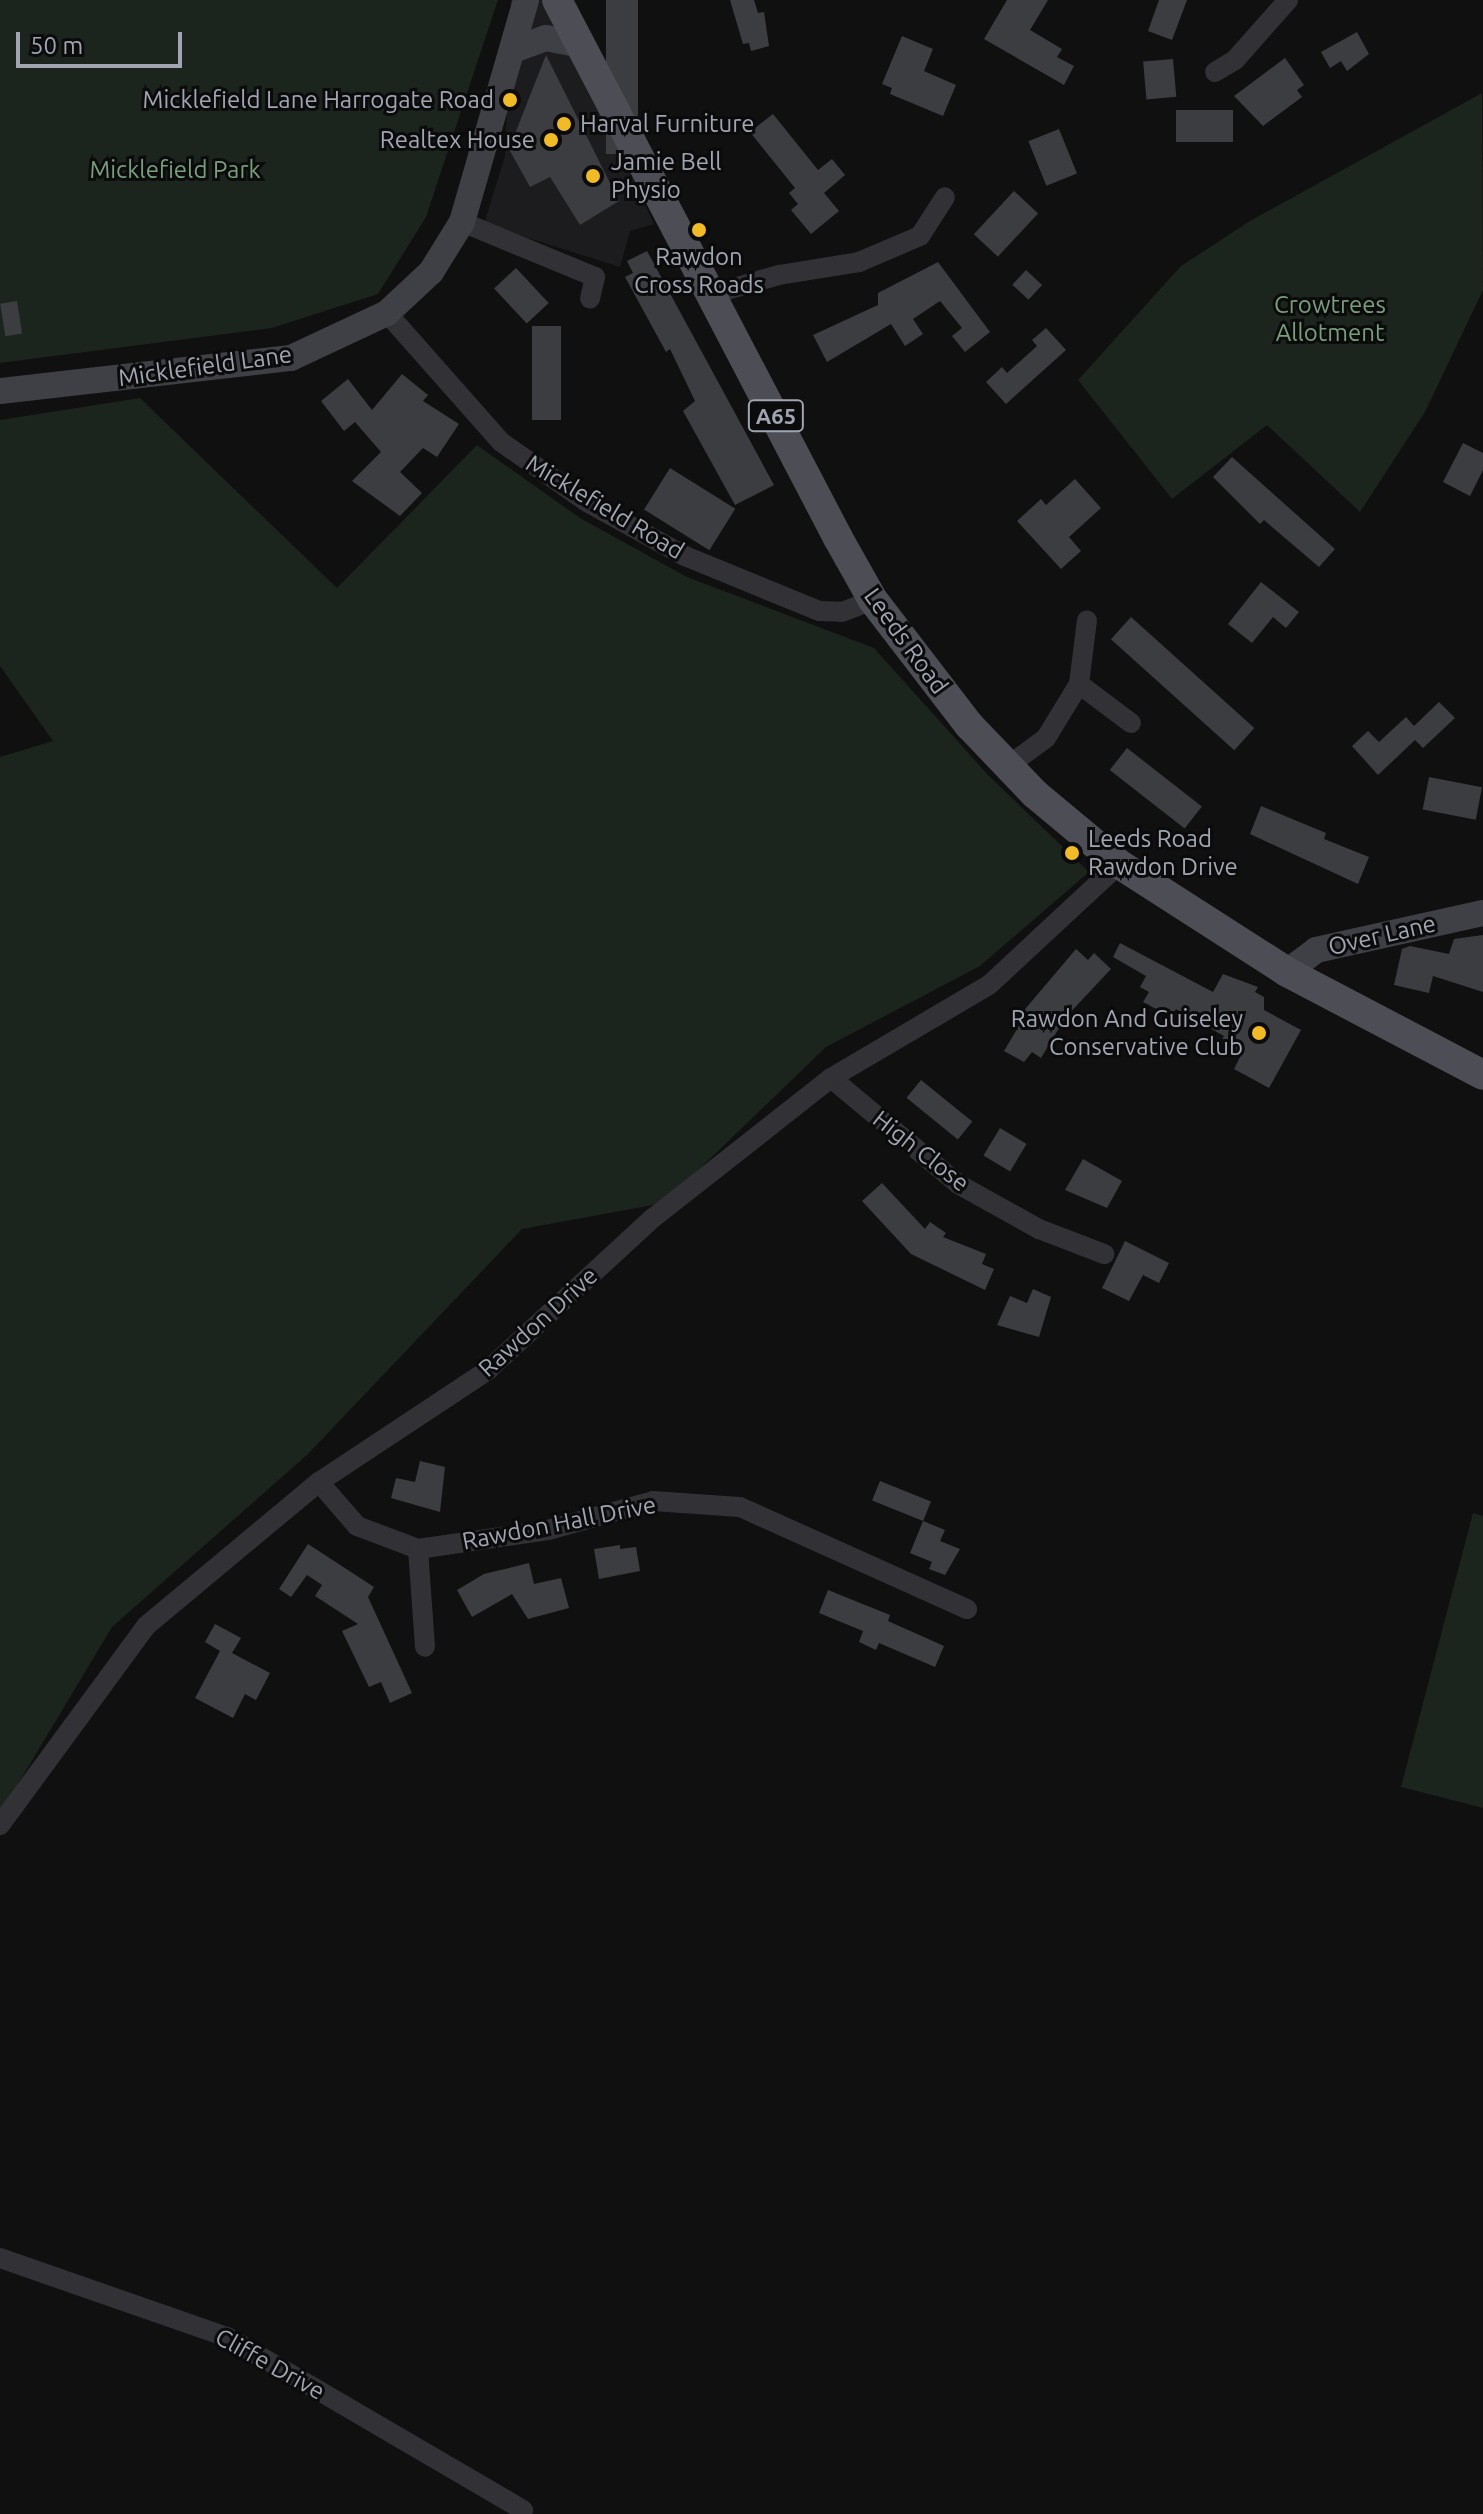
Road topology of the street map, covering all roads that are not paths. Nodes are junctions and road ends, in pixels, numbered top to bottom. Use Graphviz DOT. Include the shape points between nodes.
graph roads {
  1 [pos="526,0"];
  2 [pos="557,0"];
  3 [pos="1288,0"];
  4 [pos="581,45"];
  5 [pos="513,50"];
  6 [pos="1215,72"];
  7 [pos="945,197"];
  8 [pos="462,222"];
  9 [pos="713,294"];
  10 [pos="590,298"];
  11 [pos="387,313"];
  12 [pos="0,391"];
  13 [pos="873,600"];
  14 [pos="1087,620"];
  15 [pos="1079,684"];
  16 [pos="1131,723"];
  17 [pos="1008,766"];
  18 [pos="1119,864"];
  19 [pos="1483,913"];
  20 [pos="1287,972"];
  21 [pos="1483,1075"];
  22 [pos="831,1078"];
  23 [pos="1104,1254"];
  24 [pos="319,1482"];
  25 [pos="418,1549"];
  26 [pos="967,1609"];
  27 [pos="425,1647"];
  28 [pos="0,1825"];
  29 [pos="0,2258"];
  30 [pos="523,2510"];
  1 -- 5 [label="main road, Micklefield Lane"];
  2 -- 4 [label="main road, Leeds Road / A65"];
  3 -- 6 [label="street" via="1235,60"];
  4 -- 5 [label="main road" via="546,38"];
  4 -- 9 [label="main road, Leeds Road / A65"];
  5 -- 8 [label="main road, Micklefield Lane"];
  7 -- 9 [label="street" via="920,236 859,262 779,275"];
  8 -- 10 [label="street" via="595,277"];
  8 -- 11 [label="main road, Micklefield Lane" via="431,272"];
  9 -- 13 [label="main road, Leeds Road / A65"];
  11 -- 12 [label="main road, Micklefield Lane" via="291,358"];
  11 -- 13 [label="street, Micklefield Road" via="501,442 619,521 723,573 819,611 858,608"];
  13 -- 17 [label="main road, Leeds Road / A65" via="969,725"];
  14 -- 15 [label="street"];
  15 -- 16 [label="street"];
  15 -- 17 [label="street" via="1046,738"];
  17 -- 18 [label="main road, Leeds Road / A65"];
  18 -- 20 [label="main road, Leeds Road / A65"];
  18 -- 22 [label="street, Rawdon Drive" via="989,985"];
  19 -- 20 [label="main road, Over Lane" via="1316,950"];
  20 -- 21 [label="main road, Leeds Road / A65"];
  22 -- 23 [label="street, High Close" via="958,1184 1039,1229"];
  22 -- 24 [label="street, Rawdon Drive" via="653,1218 488,1370"];
  24 -- 25 [label="street, Rawdon Hall Drive" via="357,1526"];
  24 -- 28 [label="street, Rawdon Drive" via="146,1626"];
  25 -- 26 [label="street, Rawdon Hall Drive" via="548,1530 653,1501 740,1507"];
  25 -- 27 [label="street"];
  29 -- 30 [label="street, Cliffe Drive" via="227,2337"];
}
